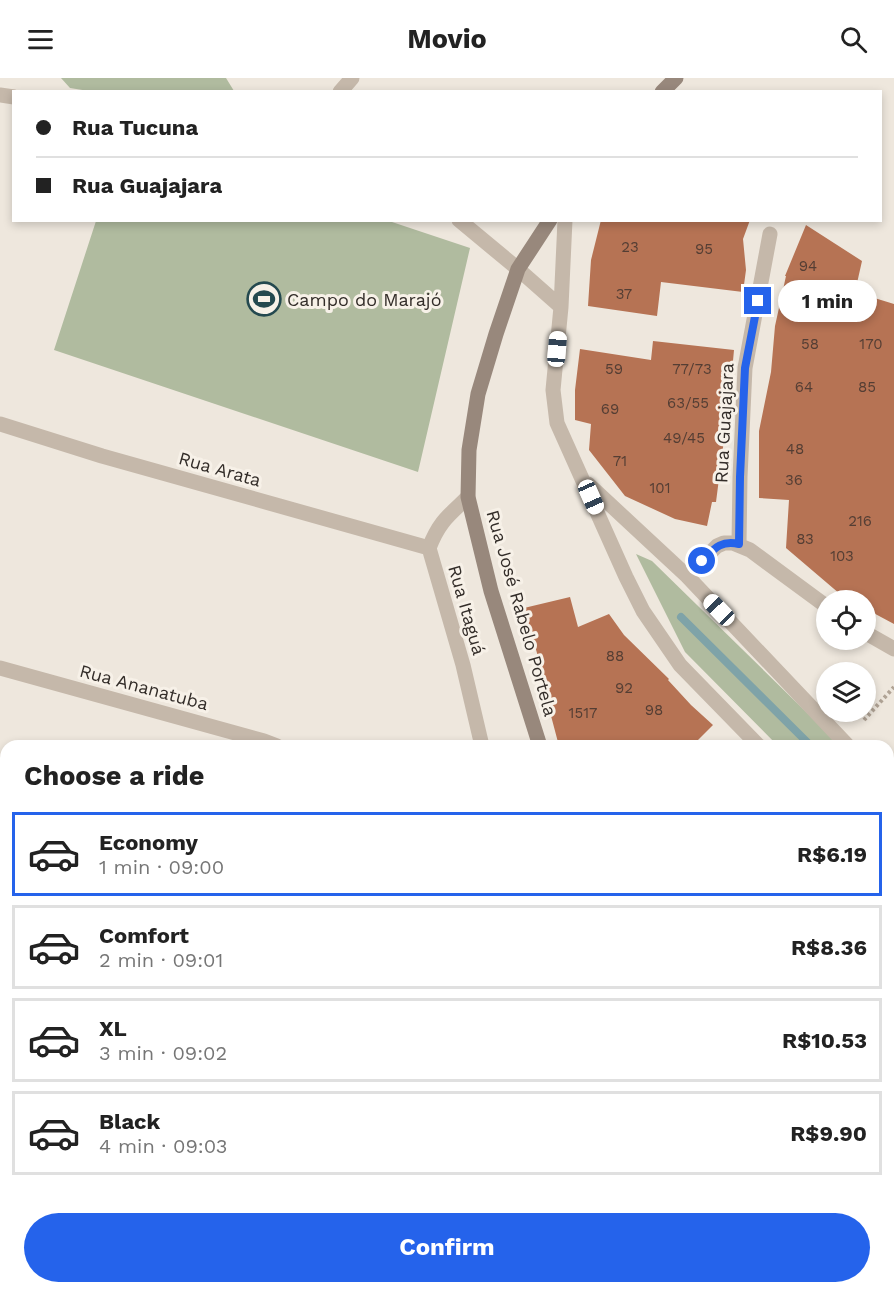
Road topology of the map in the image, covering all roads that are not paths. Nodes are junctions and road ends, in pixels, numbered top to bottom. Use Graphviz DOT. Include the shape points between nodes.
graph roads {
  1 [pos="352,78"];
  2 [pos="676,78"];
  3 [pos="342,90"];
  4 [pos="664,90"];
  5 [pos="461,222"];
  6 [pos="549,222"];
  7 [pos="565,222"];
  8 [pos="770,234"];
  9 [pos="518,269"];
  10 [pos="561,308"];
  11 [pos="0,424"];
  12 [pos="583,480"];
  13 [pos="468,497"];
  14 [pos="739,544"];
  15 [pos="429,548"];
  16 [pos="687,576"];
  17 [pos="816,599"];
  18 [pos="876,639"];
  19 [pos="894,650"];
  20 [pos="0,668"];
  21 [pos="260,740"];
  22 [pos="481,740"];
  23 [pos="538,740"];
  24 [pos="753,740"];
  25 [pos="842,740"];
  1 -- 3 [label="street"];
  2 -- 4 [label="street"];
  5 -- 9 [label="street"];
  6 -- 9 [label="street, Rua José Rabelo Portela"];
  7 -- 10 [label="street"];
  8 -- 14 [label="street, Rua Guajajara" via="745,368"];
  9 -- 10 [label="street"];
  9 -- 13 [label="street, Rua José Rabelo Portela" via="478,394 469,450"];
  10 -- 12 [label="street" via="553,390 557,423"];
  11 -- 15 [label="street, Rua Arata"];
  12 -- 16 [label="street"];
  12 -- 24 [label="street" via="643,611 680,665"];
  13 -- 15 [label="street, Rua Itaguá" via="445,518"];
  13 -- 23 [label="street, Rua José Rabelo Portela" via="491,591"];
  14 -- 16 [label="street" via="717,546"];
  14 -- 17 [label="street"];
  15 -- 22 [label="street, Rua Itaguá"];
  16 -- 25 [label="street"];
  18 -- 19 [label="street"];
  20 -- 21 [label="street, Rua Ananatuba"];
}
